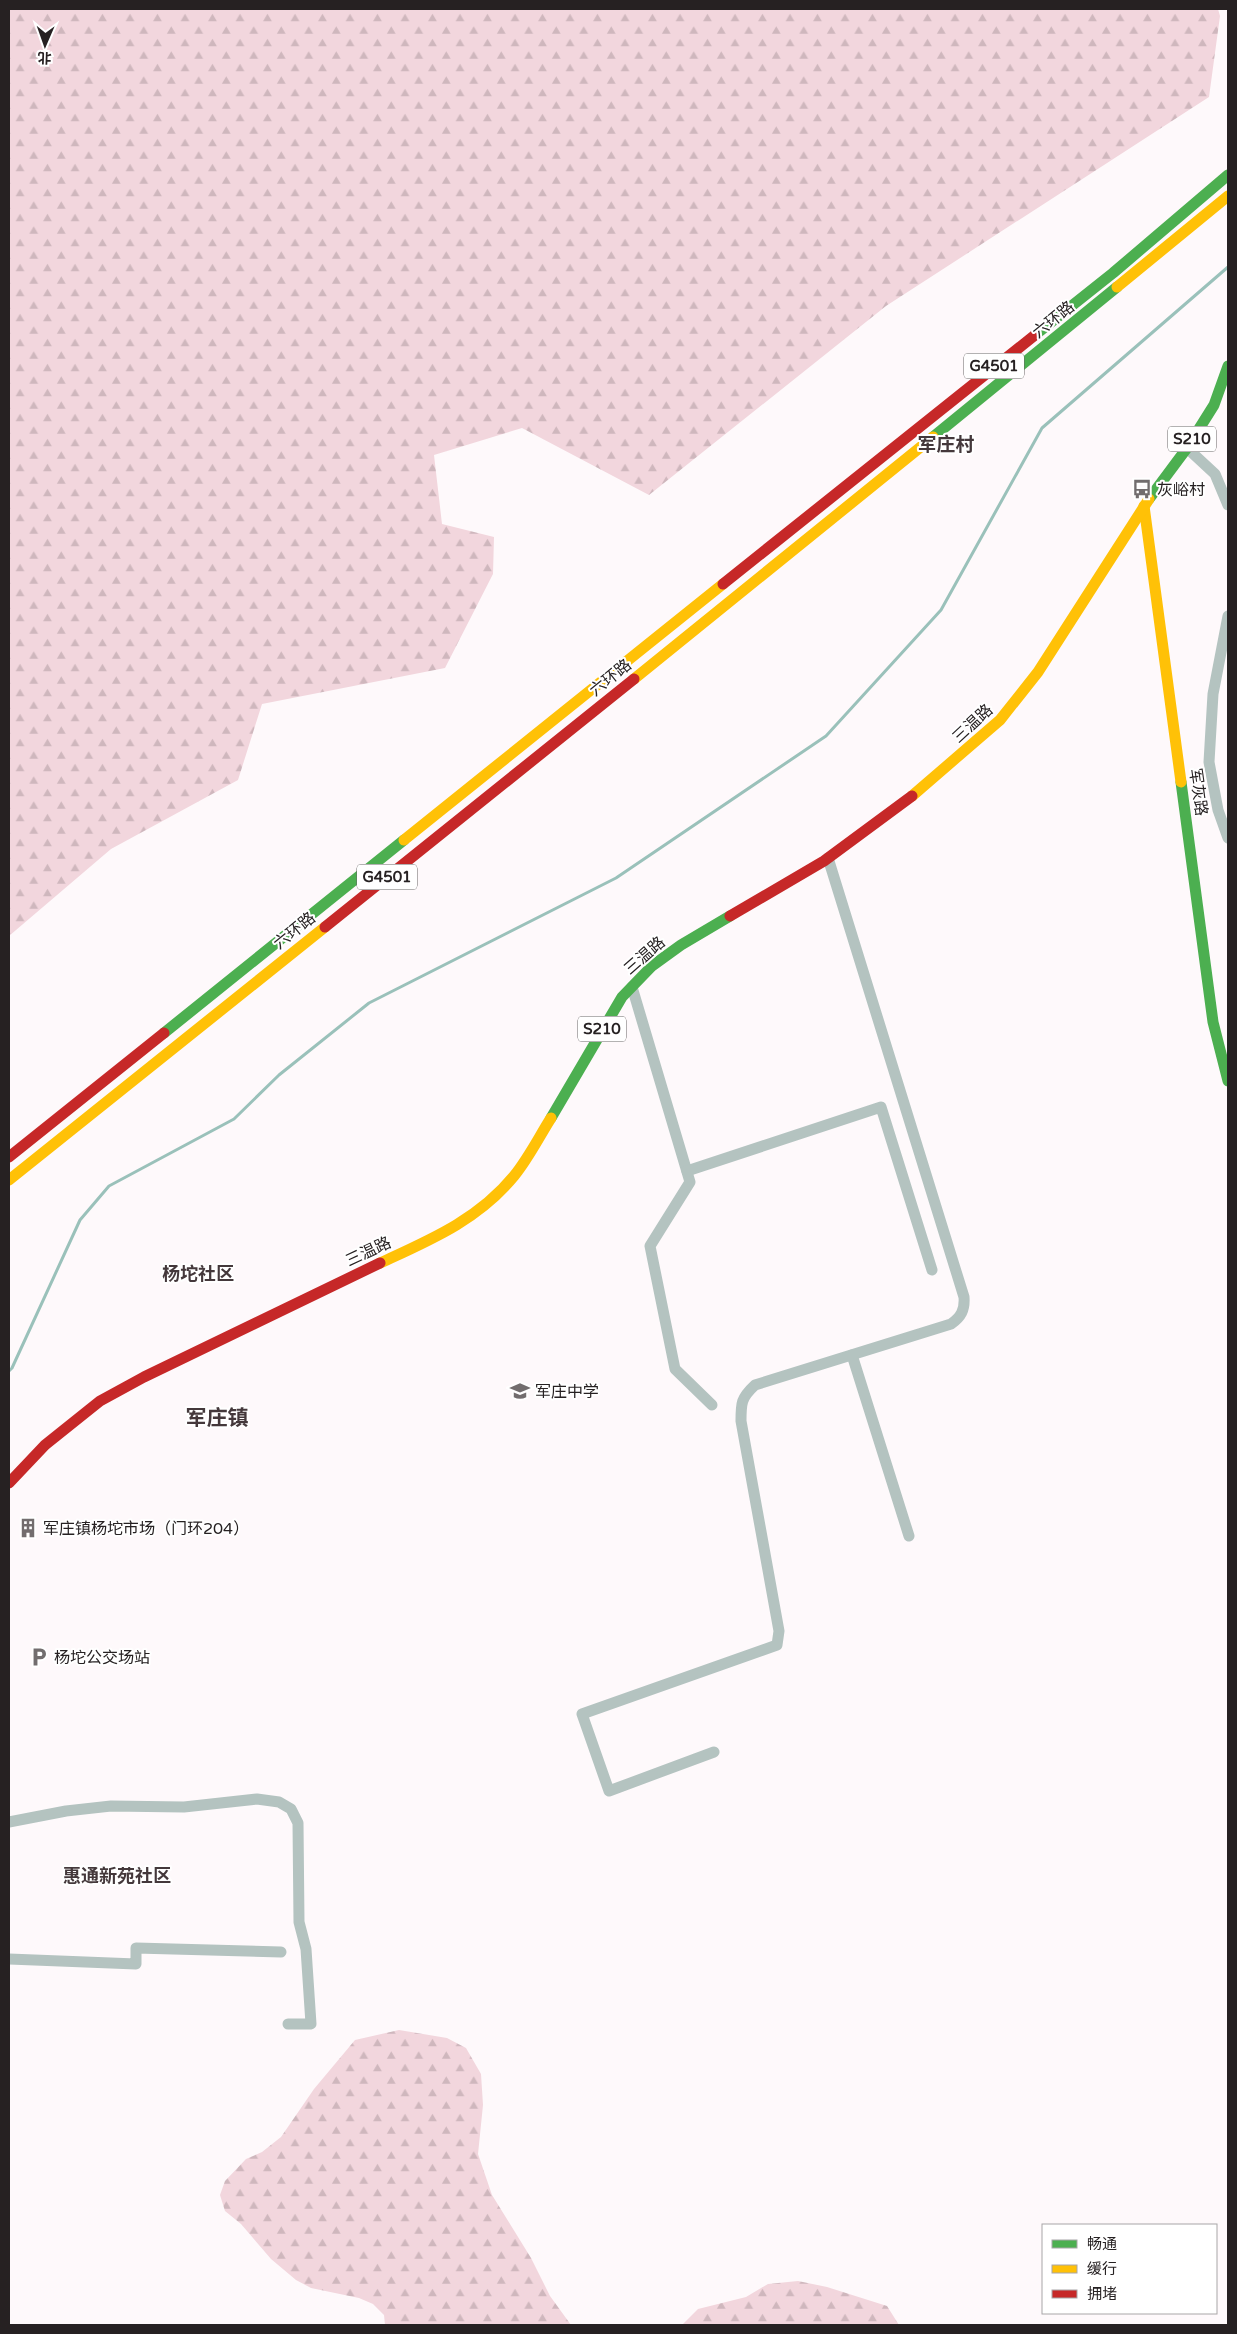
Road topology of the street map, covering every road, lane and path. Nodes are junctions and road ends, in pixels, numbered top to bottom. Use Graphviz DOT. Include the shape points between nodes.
graph roads {
  1 [pos="1228,175"];
  2 [pos="1228,196"];
  3 [pos="1228,366"];
  4 [pos="1187,448"];
  5 [pos="1228,505"];
  6 [pos="1144,506"];
  7 [pos="1228,616"];
  8 [pos="1228,838"];
  9 [pos="828,858"];
  10 [pos="632,987"];
  11 [pos="1228,1081"];
  12 [pos="9,1157"];
  13 [pos="687,1171"];
  14 [pos="9,1180"];
  15 [pos="932,1270"];
  16 [pos="852,1355"];
  17 [pos="712,1405"];
  18 [pos="9,1483"];
  19 [pos="909,1536"];
  20 [pos="714,1752"];
  21 [pos="9,1822"];
  22 [pos="281,1952"];
  23 [pos="9,1959"];
  24 [pos="288,2024"];
  1 -- 12 [label="main road, 六环路 / G4501" via="1082,296"];
  2 -- 14 [label="main road, 六环路 / G4501" via="765,574"];
  3 -- 4 [label="main road, 三温路 / S210" via="1214,404"];
  4 -- 5 [label="street" via="1215,474"];
  4 -- 6 [label="main road, 三温路 / S210"];
  6 -- 9 [label="main road, 三温路 / S210" via="1038,672 1000,720 920,790"];
  6 -- 11 [label="main road, 军灰路" via="1214,1022"];
  7 -- 8 [label="street" via="1213,694 1209,762 1218,810"];
  9 -- 10 [label="main road, 三温路 / S210" via="681,944 652,966"];
  9 -- 16 [label="street" via="965,1308 950,1324"];
  10 -- 13 [label="street"];
  10 -- 18 [label="main road, 三温路 / S210" via="605,1024 514,1176 489,1202 458,1226 100,1401 45,1445"];
  13 -- 15 [label="street" via="882,1107"];
  13 -- 17 [label="street" via="690,1182 650,1246 675,1369"];
  16 -- 19 [label="street"];
  16 -- 20 [label="street" via="755,1385 745,1394 741,1404 741,1421 779,1631 777,1645 582,1714 609,1790"];
  21 -- 24 [label="street" via="110,1806 184,1808 257,1799 279,1802 291,1809 298,1823 299,1922 306,1949 311,2024"];
  22 -- 23 [label="street" via="136,1948 136,1964"];
}
